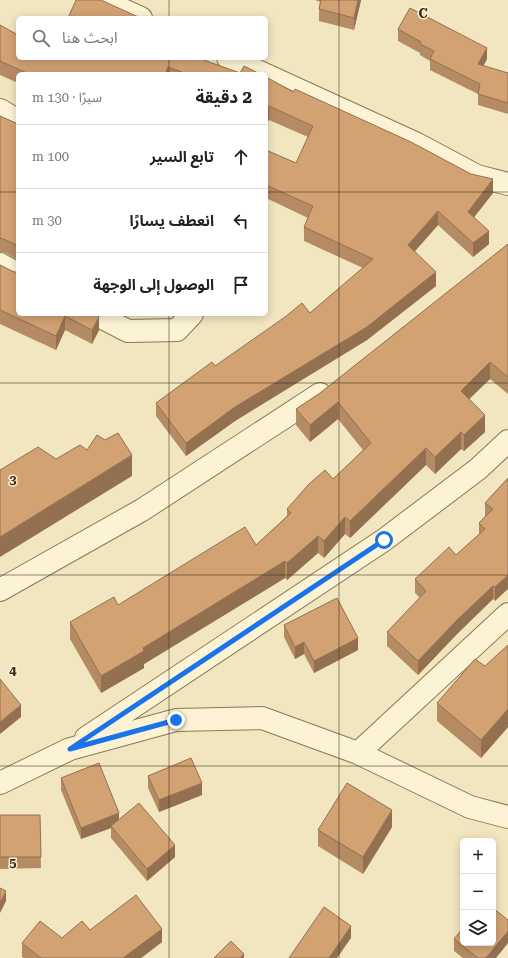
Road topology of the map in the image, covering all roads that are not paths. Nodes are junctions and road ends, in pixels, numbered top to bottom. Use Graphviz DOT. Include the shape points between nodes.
graph roads {
  1 [pos="101,0"];
  2 [pos="137,16"];
  3 [pos="232,60"];
  4 [pos="258,72"];
  5 [pos="268,76"];
  6 [pos="0,110"];
  7 [pos="16,120"];
  8 [pos="508,184"];
  9 [pos="0,264"];
  10 [pos="16,273"];
  11 [pos="99,316"];
  12 [pos="190,316"];
  13 [pos="338,380"];
  14 [pos="508,441"];
  15 [pos="0,590"];
  16 [pos="508,614"];
  17 [pos="70,749"];
  18 [pos="358,753"];
  19 [pos="0,783"];
  20 [pos="508,817"];
  1 -- 2 [label="street"];
  3 -- 4 [label="street"];
  5 -- 8 [label="street" via="417,144 477,176"];
  6 -- 7 [label="street"];
  9 -- 10 [label="street"];
  11 -- 12 [label="street" via="128,331 177,330"];
  13 -- 15 [label="street" via="312,400 142,510"];
  14 -- 17 [label="street" via="478,469 384,540"];
  16 -- 18 [label="street"];
  17 -- 18 [label="street" via="176,720 262,718"];
  17 -- 19 [label="street"];
  18 -- 20 [label="street" via="470,807"];
}
